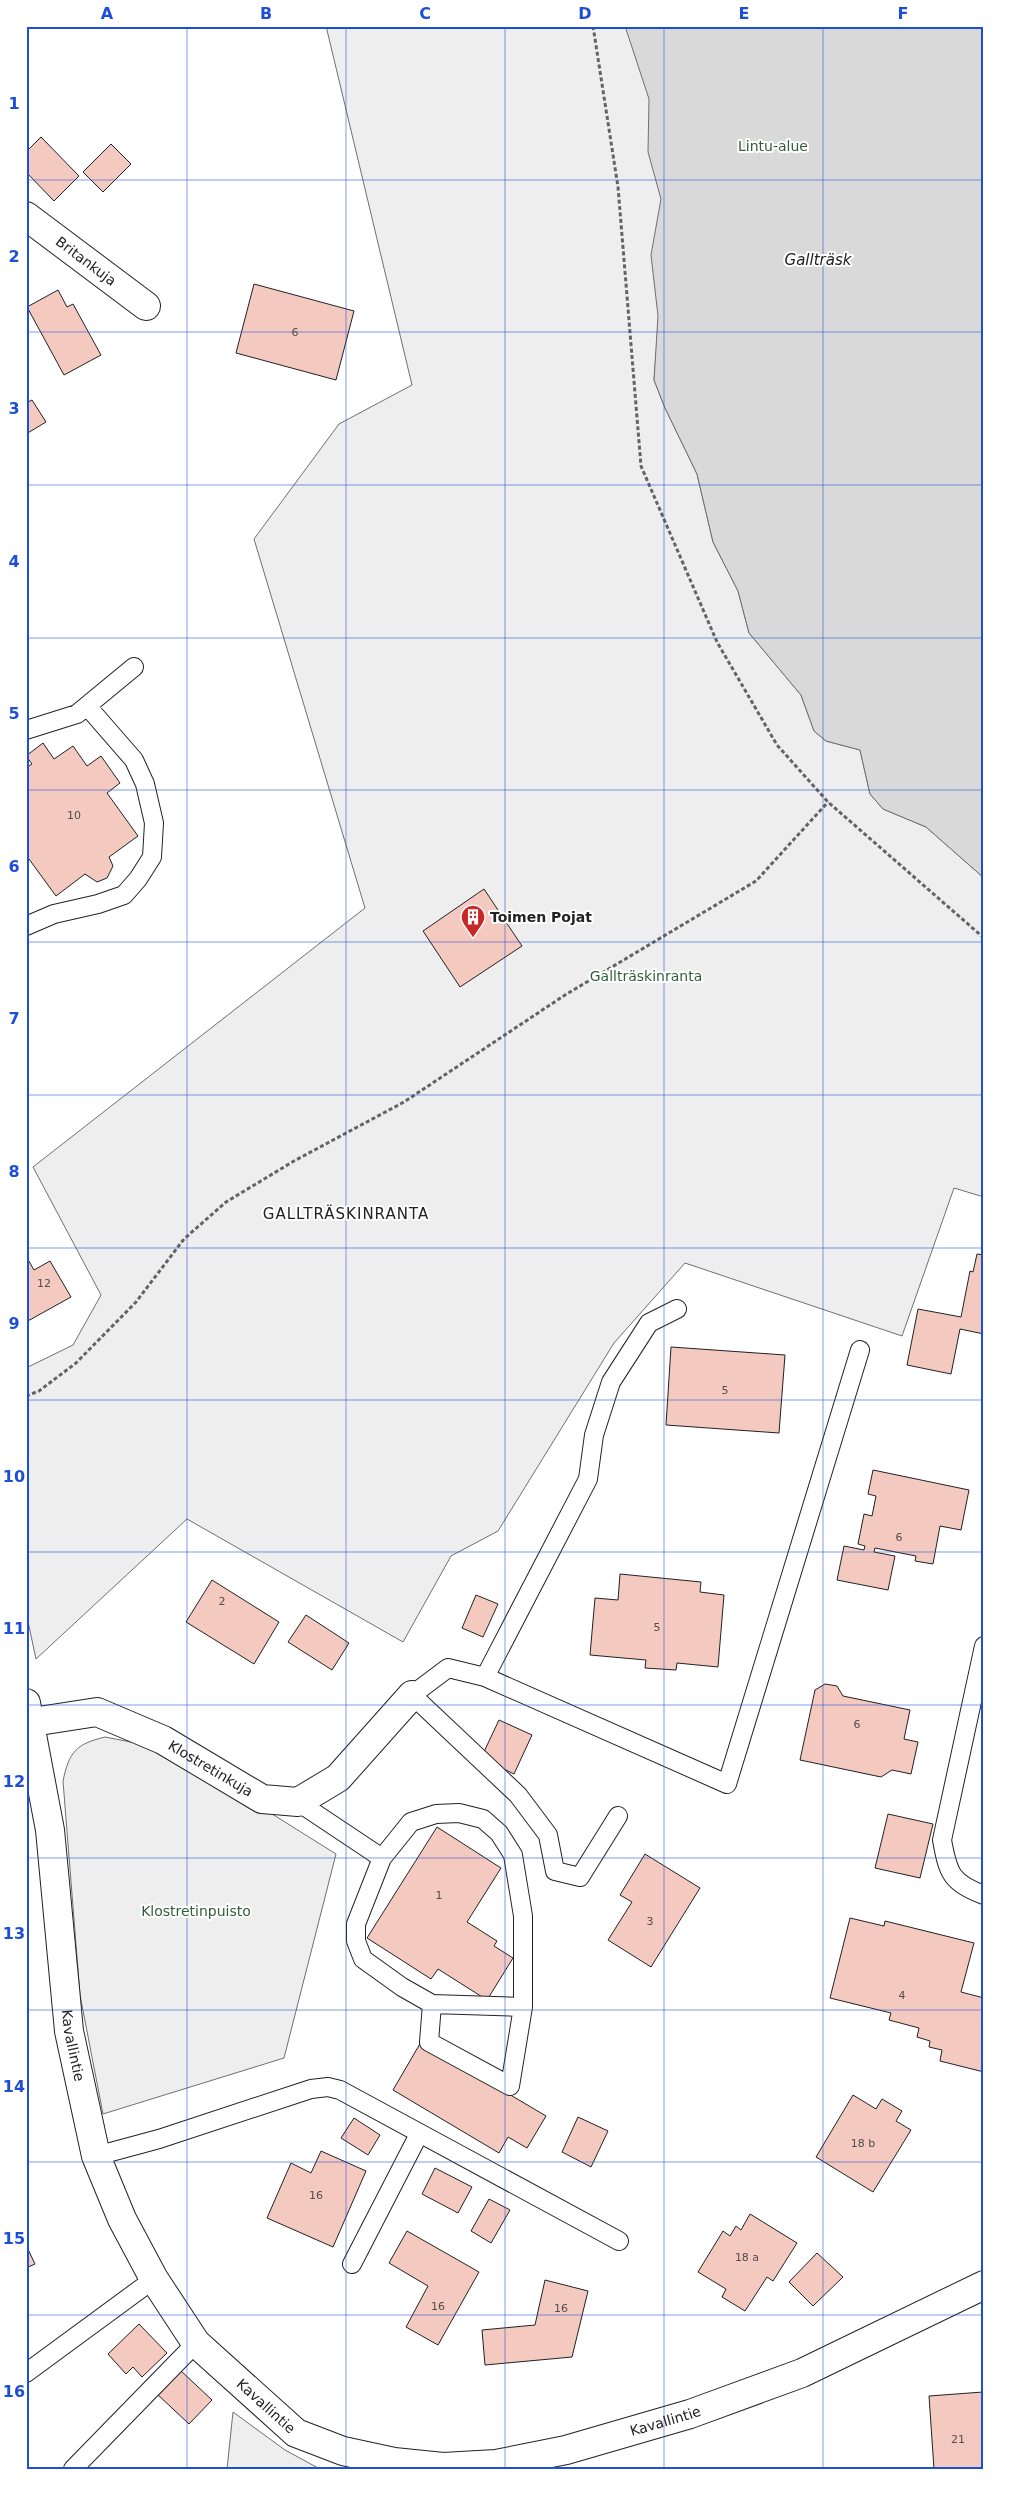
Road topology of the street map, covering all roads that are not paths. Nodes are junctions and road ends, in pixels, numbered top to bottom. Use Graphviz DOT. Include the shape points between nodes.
graph roads {
  1 [pos="26,216"];
  2 [pos="146,306"];
  3 [pos="134,667"];
  4 [pos="87,706"];
  5 [pos="26,730"];
  6 [pos="26,926"];
  7 [pos="676,1309"];
  8 [pos="860,1350"];
  9 [pos="984,1646"];
  10 [pos="484,1677"];
  11 [pos="412,1695"];
  12 [pos="28,1716"];
  13 [pos="298,1802"];
  14 [pos="618,1816"];
  15 [pos="382,1858"];
  16 [pos="984,1896"];
  17 [pos="432,2004"];
  18 [pos="523,2007"];
  19 [pos="419,2134"];
  20 [pos="96,2156"];
  21 [pos="619,2241"];
  22 [pos="352,2264"];
  23 [pos="154,2279"];
  24 [pos="984,2285"];
  25 [pos="196,2343"];
  26 [pos="26,2373"];
  27 [pos="402,2466"];
  28 [pos="498,2466"];
  29 [pos="73,2469"];
  1 -- 2 [label="street, Britankuja"];
  3 -- 4 [label="lane"];
  4 -- 5 [label="lane" via="77,714"];
  4 -- 6 [label="lane" via="134,760 145,784 154,822 152,857 124,895 54,914"];
  7 -- 10 [label="lane" via="649,1323 611,1382 594,1435 588,1479"];
  8 -- 10 [label="lane" via="727,1784"];
  9 -- 16 [label="lane" via="942,1840 947,1869 966,1889"];
  10 -- 11 [label="lane" via="448,1668"];
  11 -- 13 [label="street" via="338,1778"];
  11 -- 14 [label="lane" via="518,1795 548,1835 554,1871 580,1877"];
  12 -- 13 [label="street, Klostretinkuja" via="97,1712 163,1740 262,1799"];
  12 -- 20 [label="street, Kavallintie" via="50,1830 70,2031"];
  13 -- 15 [label="lane"];
  15 -- 17 [label="lane" via="356,1924 356,1941 363,1959"];
  15 -- 18 [label="lane" via="411,1822 436,1814 459,1813 483,1819 499,1833 513,1855 522,1916"];
  17 -- 18 [label="lane"];
  17 -- 18 [label="lane" via="429,2042 510,2086"];
  19 -- 20 [label="lane" via="340,2090 328,2087 311,2089 159,2139"];
  19 -- 21 [label="lane"];
  19 -- 22 [label="lane"];
  20 -- 23 [label="street, Kavallintie" via="122,2219"];
  23 -- 25 [label="street, Kavallintie"];
  23 -- 26 [label="lane"];
  24 -- 28 [label="street, Kavallintie" via="802,2373 690,2414"];
  25 -- 27 [label="street, Kavallintie" via="296,2433"];
  25 -- 29 [label="lane"];
  27 -- 28 [label="street, Kavallintie"];
}
